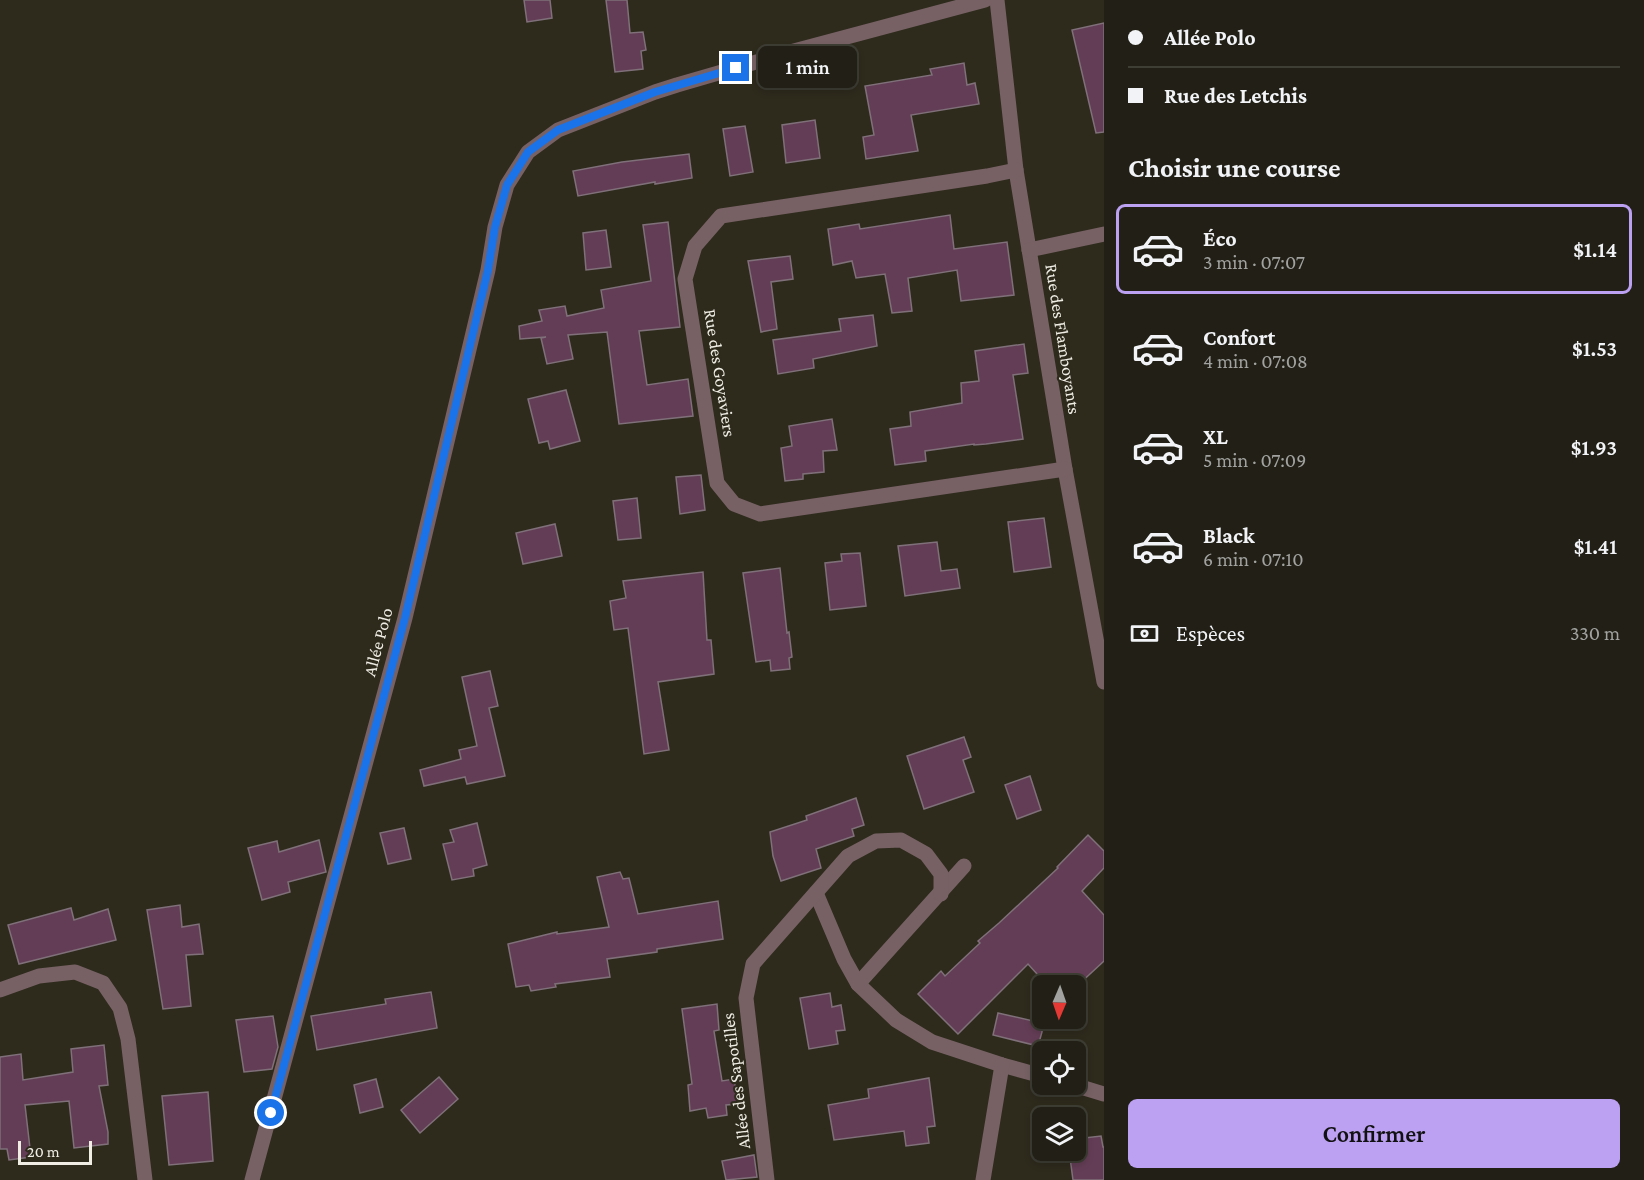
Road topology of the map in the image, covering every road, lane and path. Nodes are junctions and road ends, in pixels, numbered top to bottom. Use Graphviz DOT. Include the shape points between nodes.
graph roads {
  1 [pos="985,0"];
  2 [pos="997,0"];
  3 [pos="1016,170"];
  4 [pos="1104,234"];
  5 [pos="1029,250"];
  6 [pos="1065,469"];
  7 [pos="1103,674"];
  8 [pos="964,867"];
  9 [pos="816,893"];
  10 [pos="941,894"];
  11 [pos="858,984"];
  12 [pos="0,990"];
  13 [pos="1002,1065"];
  14 [pos="1032,1073"];
  15 [pos="1086,1089"];
  16 [pos="1104,1094"];
  17 [pos="145,1180"];
  18 [pos="252,1180"];
  19 [pos="766,1180"];
  20 [pos="983,1180"];
  1 -- 18 [label="street, Allée Polo" via="655,92 558,130 528,152 507,185 405,618"];
  2 -- 3 [label="street, Rue des Flamboyants"];
  3 -- 5 [label="street, Rue des Flamboyants"];
  3 -- 6 [label="street, Rue des Goyaviers" via="721,216 695,246 685,279 717,483 734,504 760,514"];
  4 -- 5 [label="street"];
  5 -- 6 [label="street, Rue des Flamboyants"];
  6 -- 7 [label="street, Rue des Flamboyants"];
  8 -- 10 [label="street"];
  9 -- 10 [label="street, Allée des Sapotilles" via="848,856 876,841 901,840 926,854 941,874"];
  9 -- 11 [label="street"];
  9 -- 19 [label="street, Allée des Sapotilles" via="753,964 746,998"];
  10 -- 11 [label="street"];
  11 -- 13 [label="street" via="896,1020 932,1042"];
  12 -- 17 [label="street" via="39,976 75,972 103,983 120,1008 128,1039"];
  13 -- 14 [label="street"];
  13 -- 20 [label="street"];
  15 -- 16 [label="street"];
}
